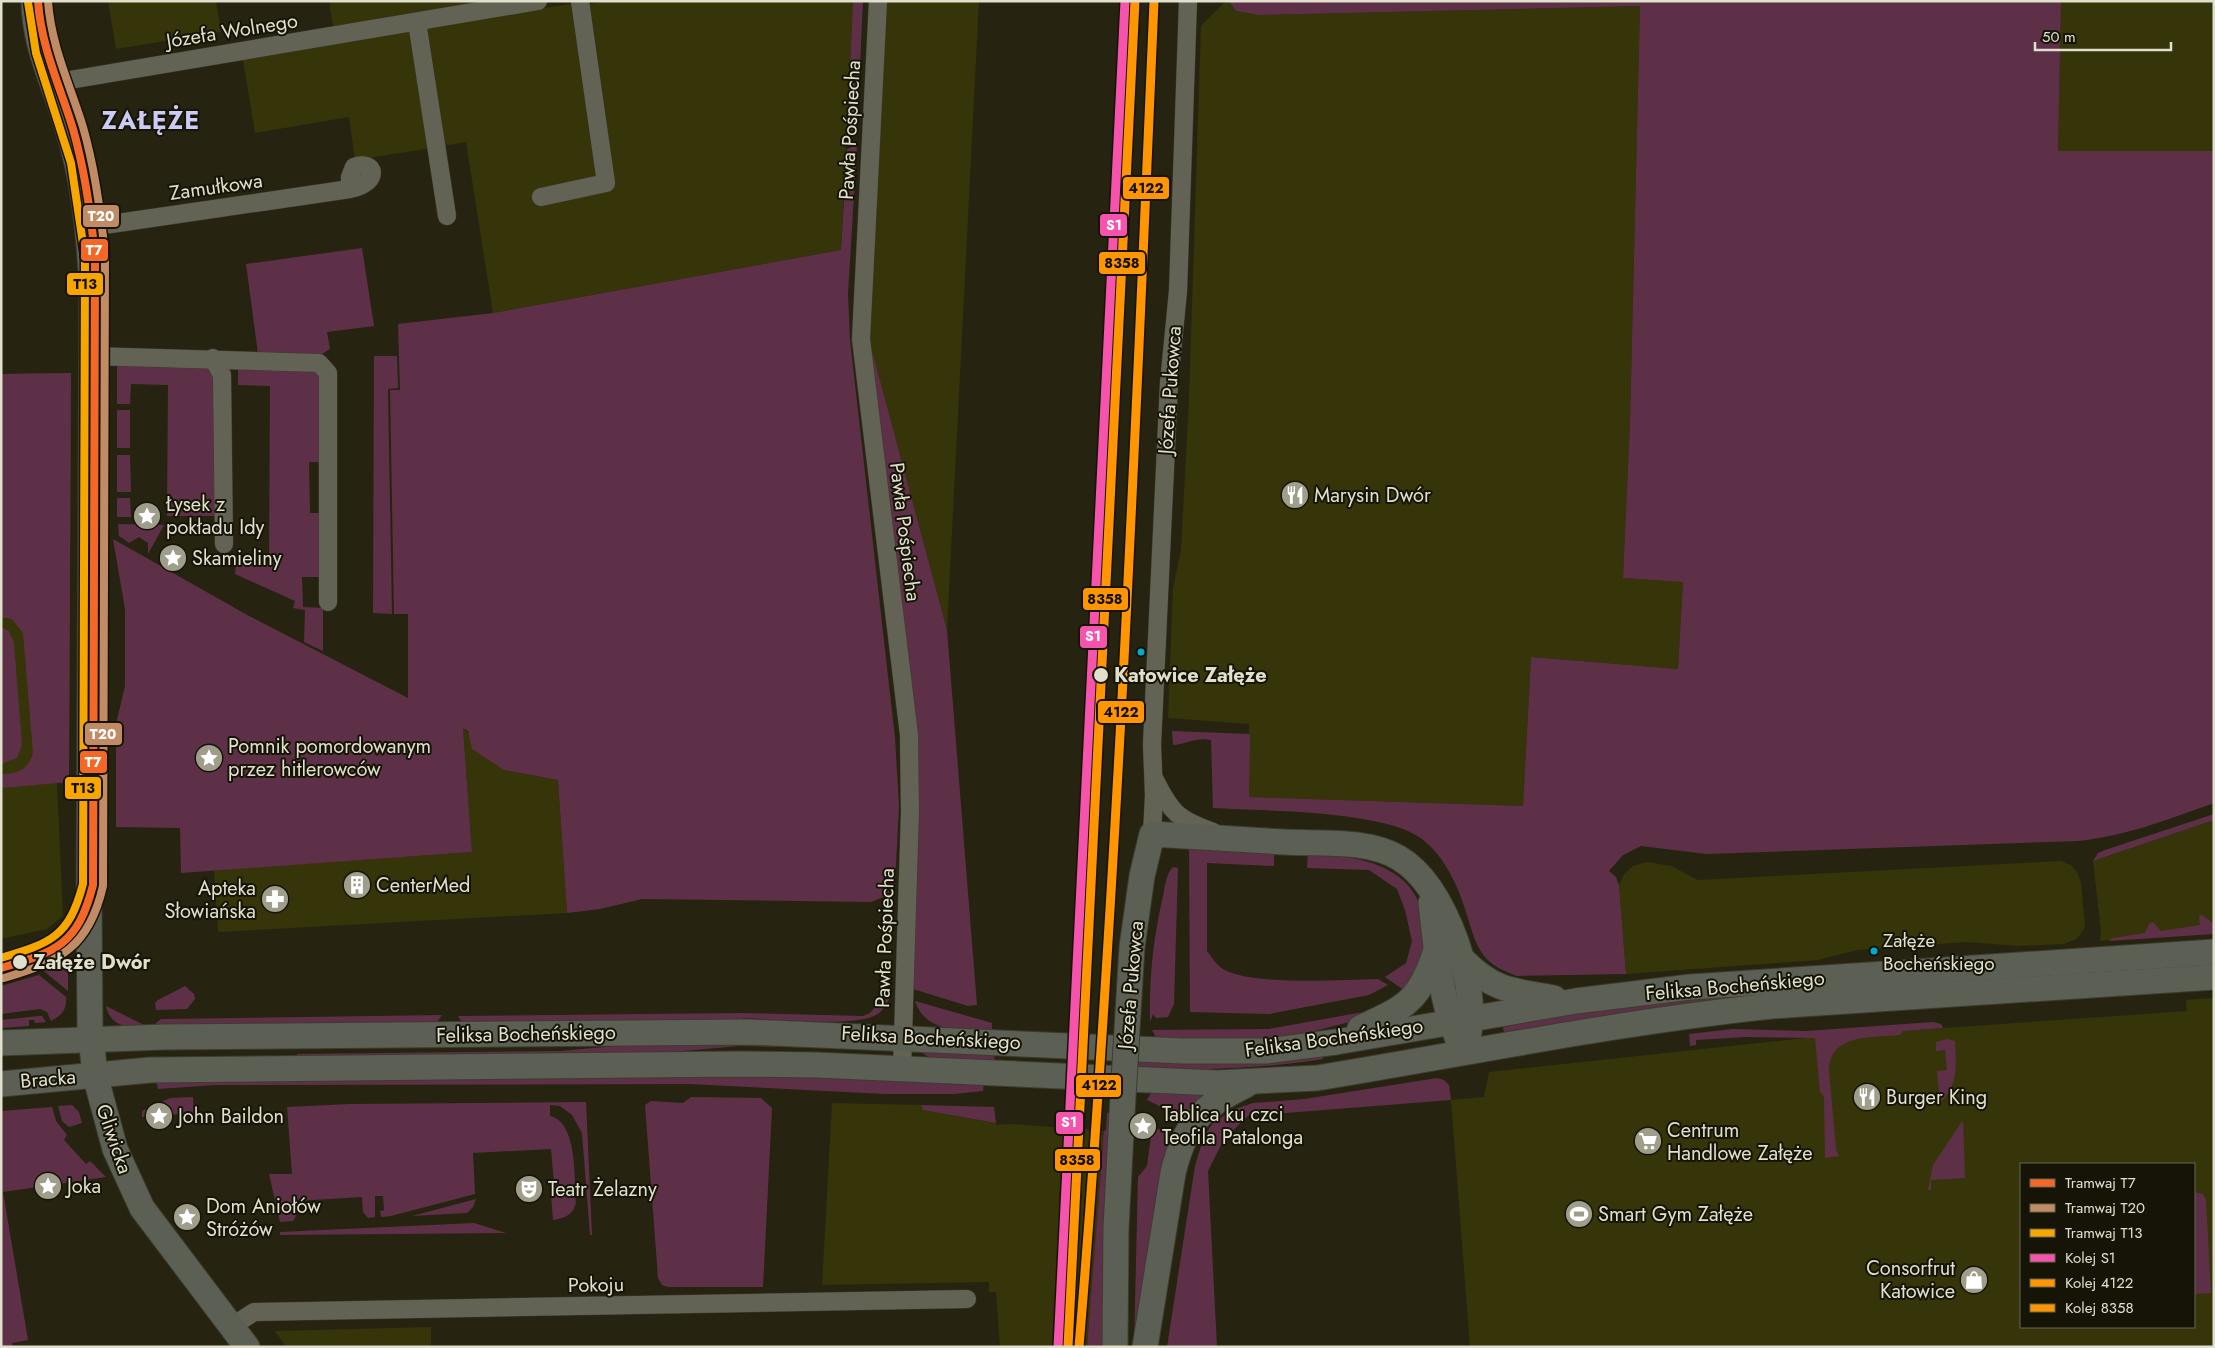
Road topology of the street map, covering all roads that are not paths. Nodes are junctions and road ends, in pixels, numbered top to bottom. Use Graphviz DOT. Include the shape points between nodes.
graph roads {
  1 [pos="34,1"];
  2 [pos="538,1"];
  3 [pos="580,1"];
  4 [pos="878,1"];
  5 [pos="1188,1"];
  6 [pos="417,22"];
  7 [pos="52,83"];
  8 [pos="350,189"];
  9 [pos="541,197"];
  10 [pos="447,216"];
  11 [pos="88,226"];
  12 [pos="91,356"];
  13 [pos="213,358"];
  14 [pos="224,544"];
  15 [pos="328,602"];
  16 [pos="1154,779"];
  17 [pos="1152,834"];
  18 [pos="1230,838"];
  19 [pos="1430,890"];
  20 [pos="1436,948"];
  21 [pos="2214,952"];
  22 [pos="1462,959"];
  23 [pos="2214,977"];
  24 [pos="1576,1002"];
  25 [pos="1461,1020"];
  26 [pos="903,1037"];
  27 [pos="91,1039"];
  28 [pos="1336,1042"];
  29 [pos="1,1043"];
  30 [pos="1464,1052"];
  31 [pos="902,1068"];
  32 [pos="95,1075"];
  33 [pos="1252,1082"];
  34 [pos="1,1084"];
  35 [pos="966,1299"];
  36 [pos="231,1327"];
  37 [pos="247,1347"];
  38 [pos="1115,1347"];
  39 [pos="1145,1347"];
  1 -- 7 [label="main road, Gliwicka" via="40,43"];
  2 -- 6 [label="street, Józefa Wolnego"];
  3 -- 9 [label="street" via="606,183"];
  4 -- 26 [label="street, Pawła Pośpiecha" via="861,340 909,735 910,812"];
  5 -- 16 [label="street, Józefa Pukowca" via="1183,198 1168,392 1152,745"];
  6 -- 7 [label="street, Józefa Wolnego"];
  6 -- 10 [label="street"];
  7 -- 11 [label="main road, Gliwicka" via="68,127"];
  8 -- 11 [label="street, Zamułkowa"];
  11 -- 12 [label="main road, Gliwicka" via="92,288"];
  12 -- 13 [label="street"];
  12 -- 27 [label="main road, Gliwicka"];
  13 -- 14 [label="street" via="222,375"];
  13 -- 15 [label="street" via="319,363 328,373"];
  16 -- 17 [label="street, Józefa Pukowca"];
  16 -- 18 [label="street, Józefa Pukowca" via="1168,805 1186,822"];
  17 -- 18 [label="main road"];
  17 -- 38 [label="main road, Józefa Pukowca, bridge" via="1142,876 1128,1013 1116,1228"];
  18 -- 19 [label="main road" via="1380,850 1412,868"];
  19 -- 20 [label="main road"];
  19 -- 22 [label="main road" via="1446,915"];
  20 -- 25 [label="main road"];
  20 -- 28 [label="main road" via="1427,977 1409,1002"];
  21 -- 24 [label="main road, Feliksa Bocheńskiego" via="1690,988"];
  22 -- 24 [label="main road" via="1477,974 1507,990"];
  22 -- 25 [label="main road"];
  23 -- 30 [label="main road, Feliksa Bocheńskiego" via="1772,1006 1609,1027"];
  24 -- 25 [label="main road, Feliksa Bocheńskiego"];
  25 -- 28 [label="main road, Feliksa Bocheńskiego"];
  25 -- 30 [label="main road"];
  26 -- 27 [label="main road, Feliksa Bocheńskiego" via="749,1032"];
  26 -- 28 [label="main road, Feliksa Bocheńskiego" via="1230,1052"];
  26 -- 31 [label="street, Pawła Pośpiecha"];
  27 -- 29 [label="main road, Bracka"];
  27 -- 32 [label="main road, Gliwicka"];
  30 -- 33 [label="main road, Feliksa Bocheńskiego" via="1317,1078"];
  31 -- 32 [label="main road, Feliksa Bocheńskiego" via="741,1064 158,1070"];
  31 -- 33 [label="main road, Feliksa Bocheńskiego" via="1148,1081"];
  32 -- 34 [label="main road, Bracka"];
  32 -- 36 [label="main road, Gliwicka" via="115,1148 142,1208"];
  33 -- 39 [label="main road" via="1208,1106 1191,1125 1179,1146"];
  35 -- 36 [label="street, Pokoju" via="254,1312"];
  36 -- 37 [label="main road, Gliwicka"];
}
